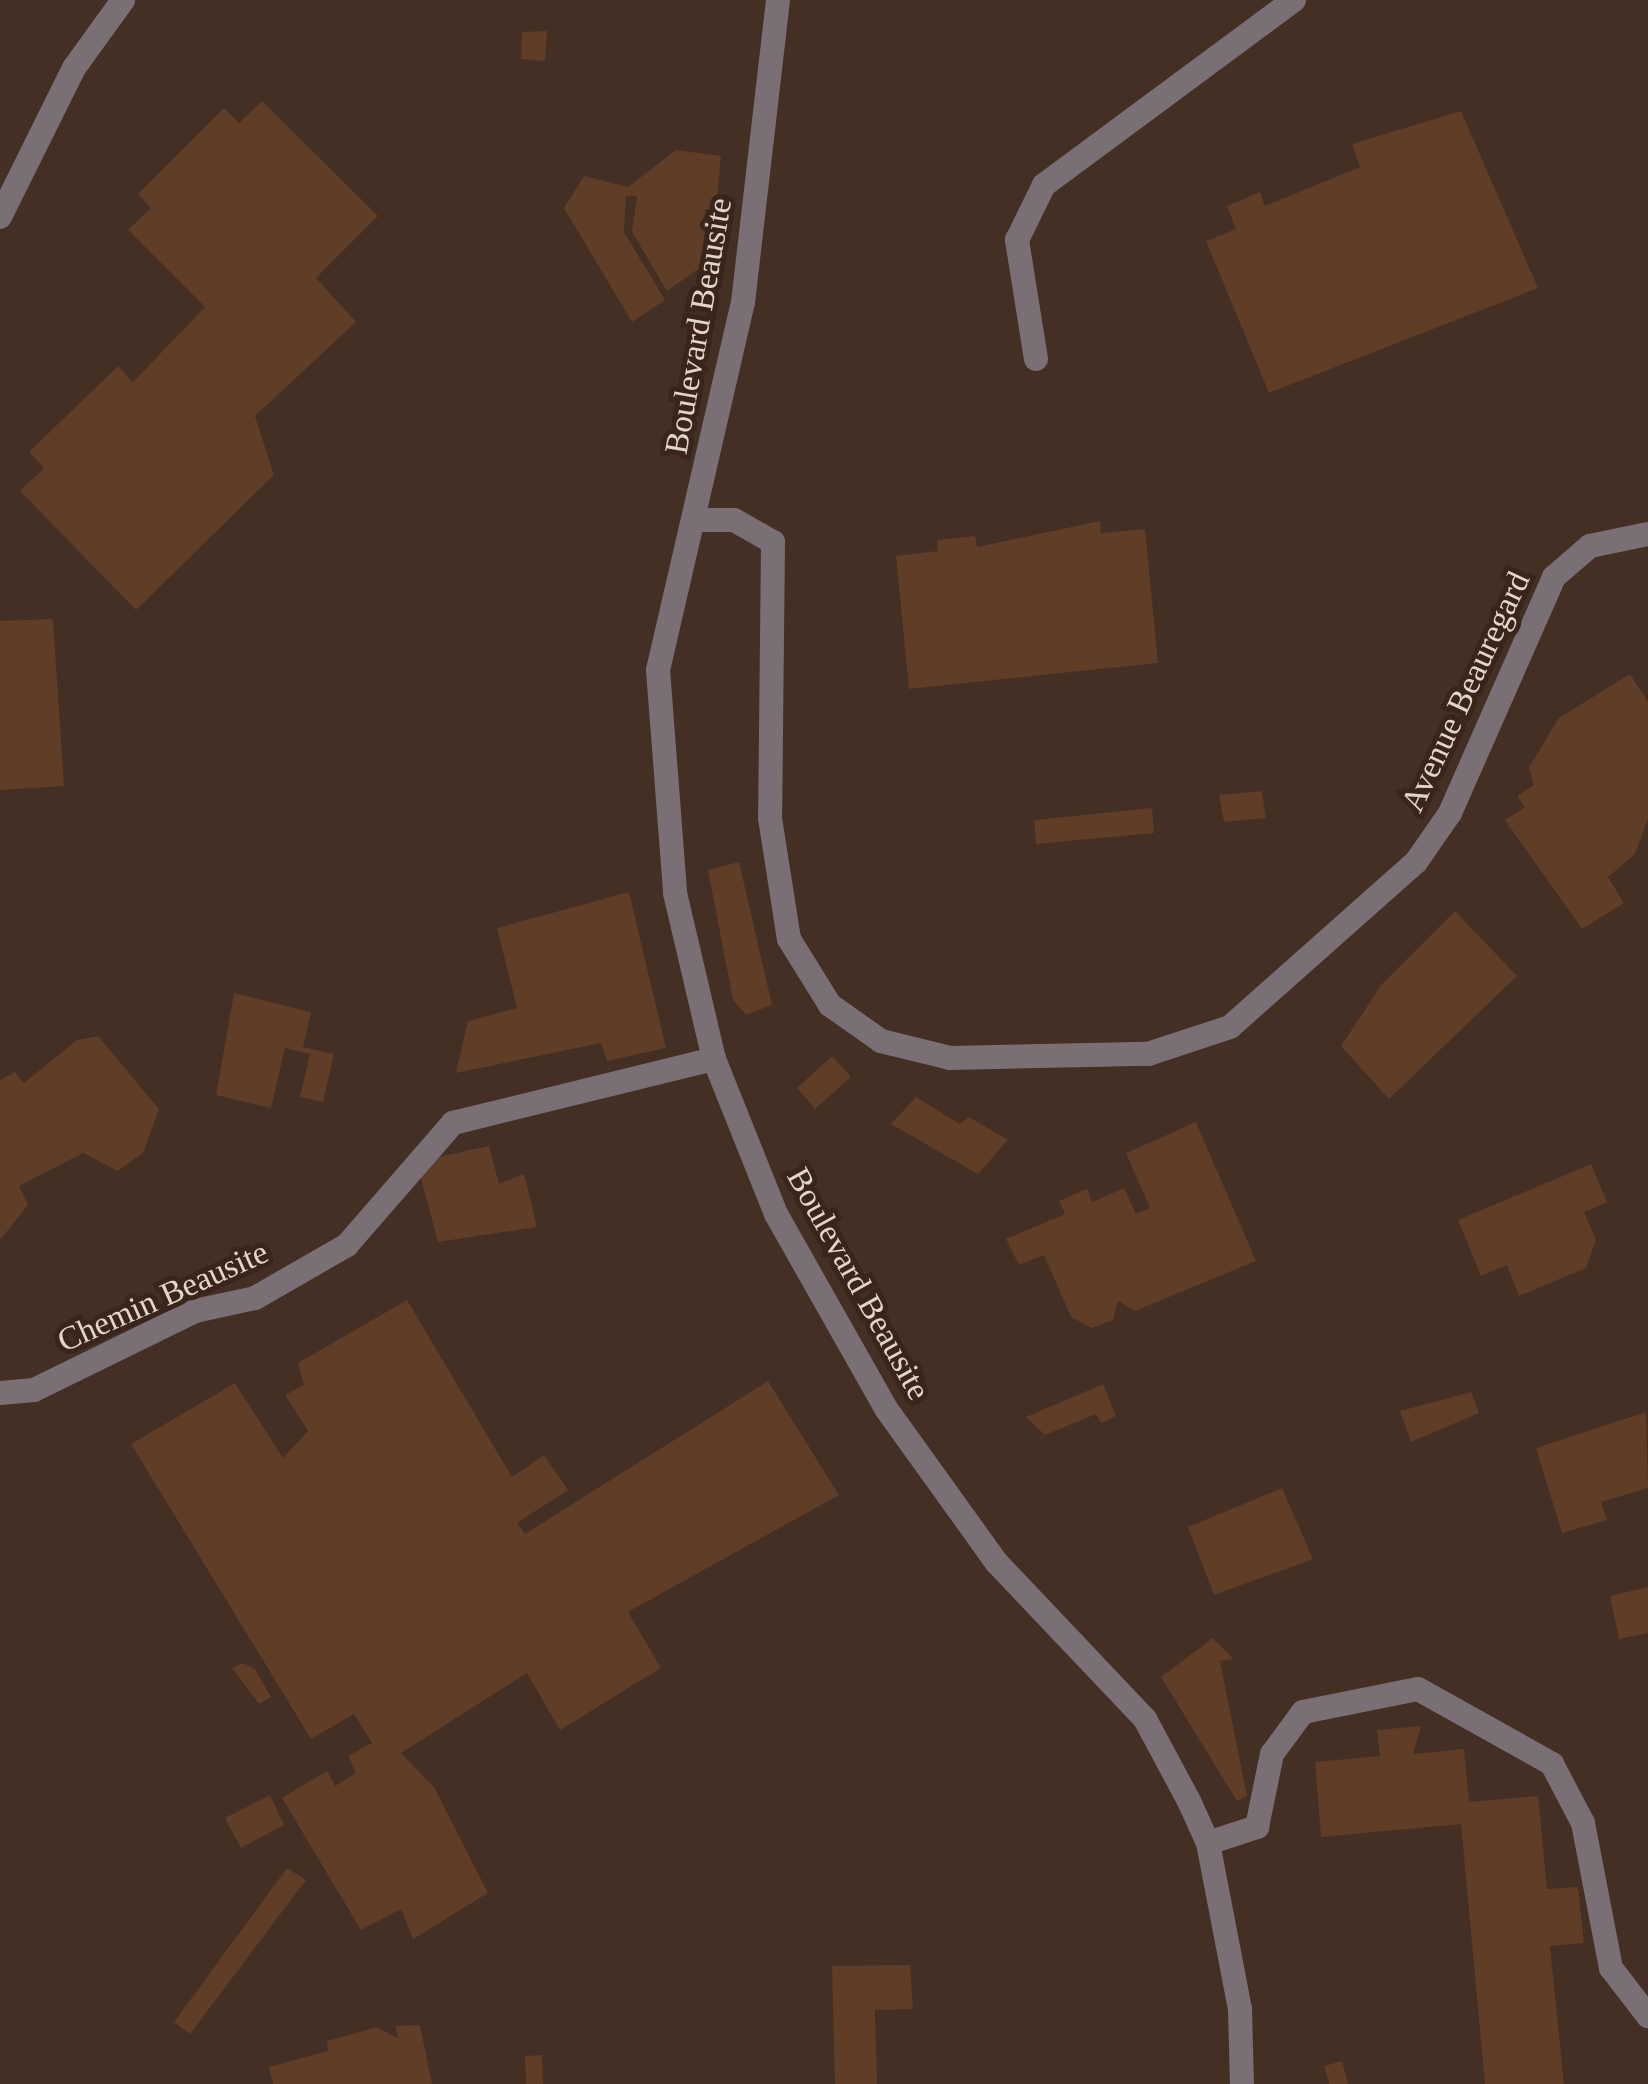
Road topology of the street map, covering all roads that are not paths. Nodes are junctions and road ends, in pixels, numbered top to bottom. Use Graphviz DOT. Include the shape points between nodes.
graph roads {
  1 [pos="123,0"];
  2 [pos="778,0"];
  3 [pos="1294,0"];
  4 [pos="0,217"];
  5 [pos="1036,359"];
  6 [pos="696,520"];
  7 [pos="1648,534"];
  8 [pos="714,1059"];
  9 [pos="0,1393"];
  10 [pos="1208,1843"];
  11 [pos="1648,2016"];
  12 [pos="1242,2084"];
  1 -- 4 [label="street" via="74,68"];
  2 -- 6 [label="street, Boulevard Beausite" via="743,302"];
  3 -- 5 [label="street" via="1044,185 1017,240"];
  6 -- 7 [label="street, Avenue Beauregard" via="734,520 773,542 770,818 789,939 830,1006 881,1041 950,1058 1148,1054 1246,1015 1416,862 1450,813 1554,577 1589,546"];
  6 -- 8 [label="street, Boulevard Beausite" via="658,670 675,893"];
  8 -- 9 [label="street, Chemin Beausite" via="453,1123 329,1256 34,1390"];
  8 -- 10 [label="street, Boulevard Beausite" via="776,1214 887,1410 997,1563 1145,1719"];
  10 -- 11 [label="street" via="1257,1826 1272,1754 1303,1712 1418,1689 1552,1764 1583,1823 1611,1968"];
  10 -- 12 [label="street, Boulevard Beausite" via="1240,2009"];
}
